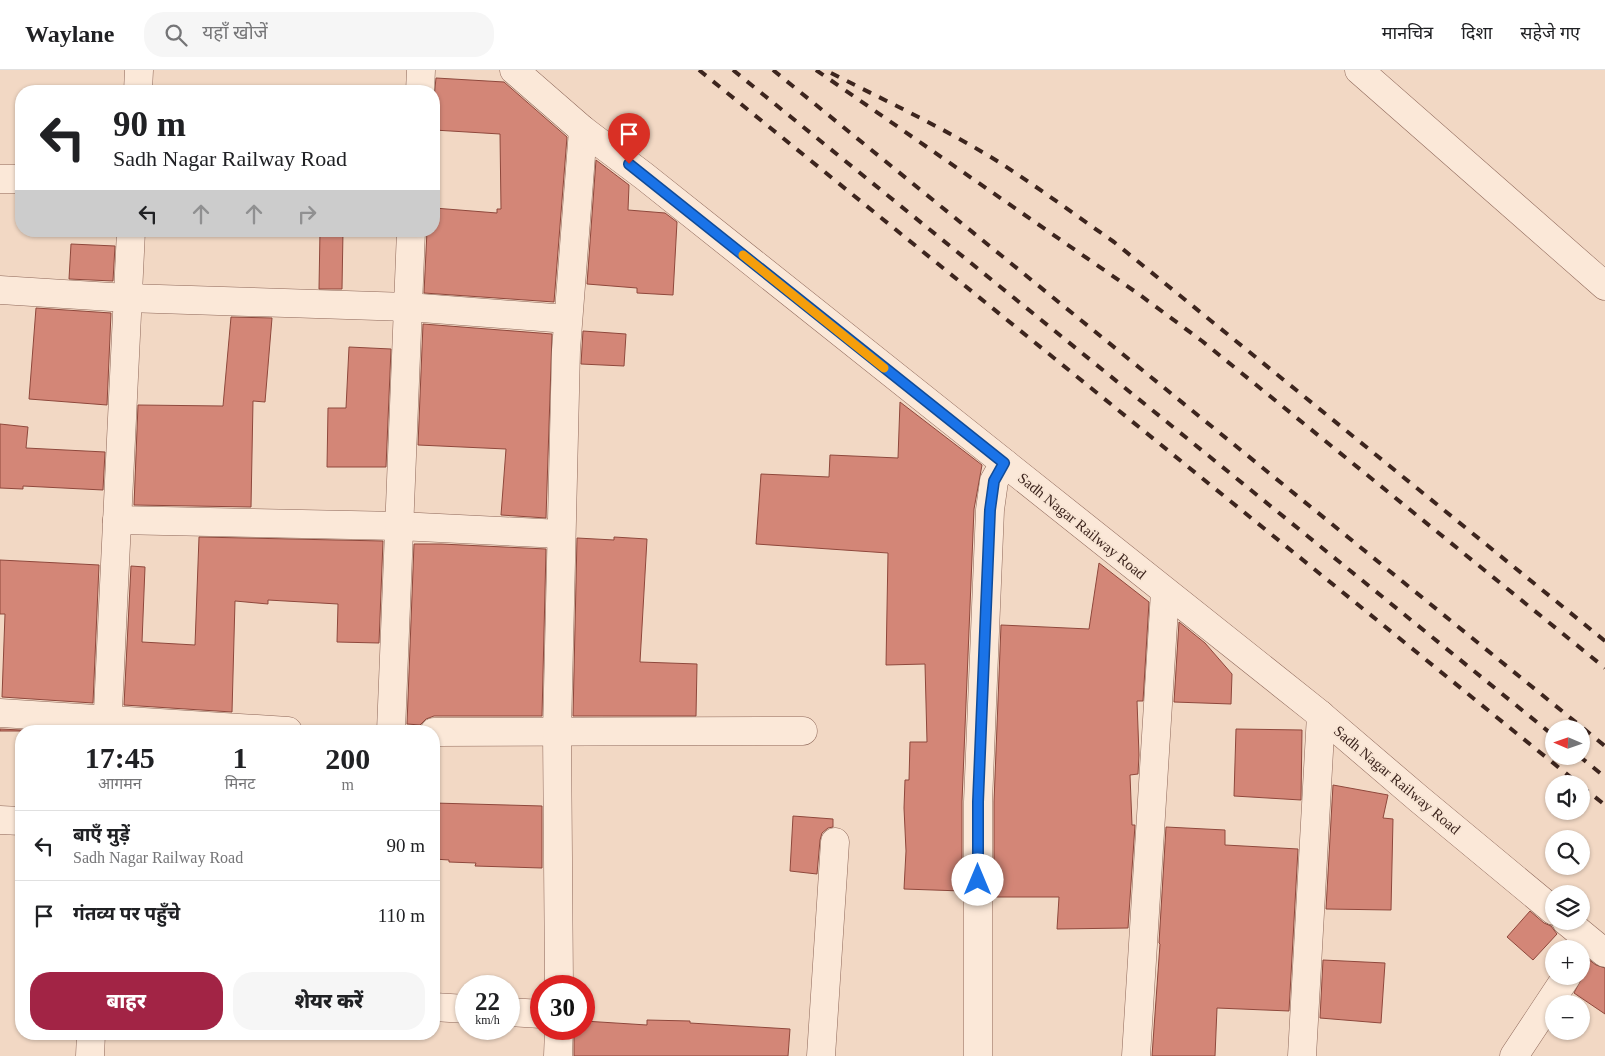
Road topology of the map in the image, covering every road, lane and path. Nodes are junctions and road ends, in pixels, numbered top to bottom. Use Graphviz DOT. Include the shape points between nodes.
graph roads {
  1 [pos="139,70"];
  2 [pos="421,70"];
  3 [pos="514,70"];
  4 [pos="1359,70"];
  5 [pos="138,85"];
  6 [pos="420,85"];
  7 [pos="583,130"];
  8 [pos="0,179"];
  9 [pos="15,179"];
  10 [pos="131,237"];
  11 [pos="412,237"];
  12 [pos="1605,286"];
  13 [pos="0,290"];
  14 [pos="128,298"];
  15 [pos="408,307"];
  16 [pos="567,319"];
  17 [pos="1004,463"];
  18 [pos="117,520"];
  19 [pos="399,526"];
  20 [pos="561,534"];
  21 [pos="1164,592"];
  22 [pos="0,713"];
  23 [pos="1321,716"];
  24 [pos="107,725"];
  25 [pos="391,725"];
  26 [pos="557,731"];
  27 [pos="804,731"];
  28 [pos="440,732"];
  29 [pos="0,820"];
  30 [pos="15,821"];
  31 [pos="836,842"];
  32 [pos="1545,904"];
  33 [pos="1574,930"];
  34 [pos="1592,949"];
  35 [pos="559,975"];
  36 [pos="1561,985"];
  37 [pos="440,1007"];
  38 [pos="455,1008"];
  39 [pos="91,1040"];
  40 [pos="559,1040"];
  41 [pos="90,1056"];
  42 [pos="558,1056"];
  43 [pos="821,1056"];
  44 [pos="978,1056"];
  45 [pos="1136,1056"];
  46 [pos="1302,1056"];
  47 [pos="1514,1056"];
  1 -- 5 [label="street"];
  2 -- 6 [label="street"];
  3 -- 7 [label="street, Sadh Nagar Railway Road"];
  4 -- 12 [label="street"];
  7 -- 16 [label="street"];
  7 -- 17 [label="street, Sadh Nagar Railway Road"];
  8 -- 9 [label="street"];
  10 -- 14 [label="street"];
  11 -- 15 [label="street"];
  13 -- 14 [label="street"];
  14 -- 15 [label="street"];
  14 -- 18 [label="street"];
  15 -- 16 [label="street"];
  15 -- 19 [label="street"];
  16 -- 20 [label="street"];
  17 -- 21 [label="street, Sadh Nagar Railway Road"];
  17 -- 44 [label="street" via="994,481 990,510 978,802"];
  18 -- 19 [label="street"];
  18 -- 24 [label="street"];
  19 -- 20 [label="street"];
  19 -- 25 [label="street"];
  20 -- 26 [label="street"];
  21 -- 23 [label="street, Sadh Nagar Railway Road"];
  21 -- 45 [label="street"];
  22 -- 24 [label="street"];
  23 -- 32 [label="street, Sadh Nagar Railway Road"];
  23 -- 46 [label="street"];
  26 -- 27 [label="street"];
  26 -- 28 [label="street"];
  26 -- 35 [label="street"];
  29 -- 30 [label="street"];
  31 -- 43 [label="street"];
  33 -- 34 [label="street"];
  36 -- 47 [label="street"];
  37 -- 38 [label="street"];
  39 -- 41 [label="street"];
  40 -- 42 [label="street"];
}
